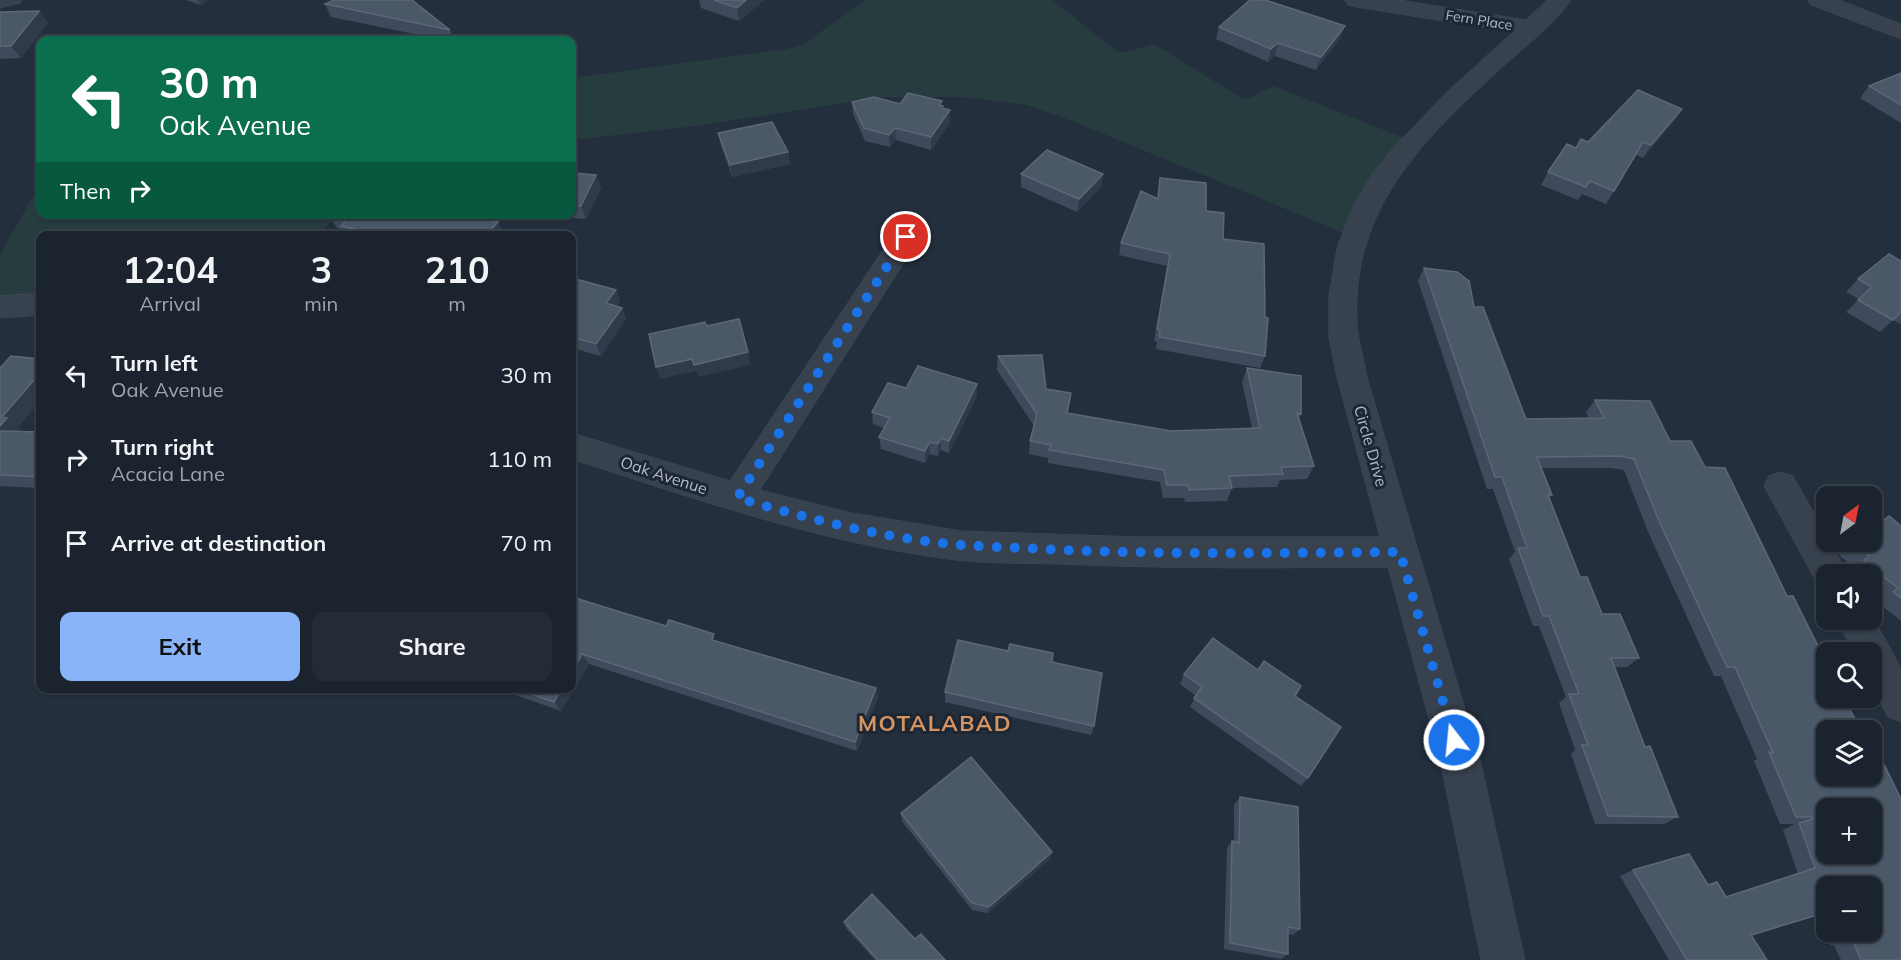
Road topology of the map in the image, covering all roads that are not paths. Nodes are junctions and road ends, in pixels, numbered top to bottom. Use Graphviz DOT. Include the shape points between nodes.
graph roads {
  1 [pos="15,0"];
  2 [pos="1356,0"];
  3 [pos="1560,0"];
  4 [pos="1819,0"];
  5 [pos="0,4"];
  6 [pos="1532,28"];
  7 [pos="1901,32"];
  8 [pos="906,237"];
  9 [pos="36,305"];
  10 [pos="0,307"];
  11 [pos="576,447"];
  12 [pos="1781,486"];
  13 [pos="737,498"];
  14 [pos="1400,552"];
  15 [pos="1824,564"];
  16 [pos="1860,630"];
  17 [pos="1901,704"];
  18 [pos="1503,960"];
  1 -- 5 [label="lane"];
  2 -- 6 [label="street, Fern Place"];
  3 -- 6 [label="street, Circle Drive"];
  4 -- 7 [label="street"];
  6 -- 14 [label="street, Circle Drive" via="1428,125 1392,166 1364,209 1350,253 1342,327"];
  8 -- 13 [label="street"];
  9 -- 10 [label="street"];
  11 -- 13 [label="street, Oak Avenue"];
  12 -- 15 [label="street"];
  13 -- 14 [label="street, Oak Avenue" via="808,518 950,544 1130,552"];
  14 -- 18 [label="street, Circle Drive" via="1460,760"];
  16 -- 17 [label="street"];
}
